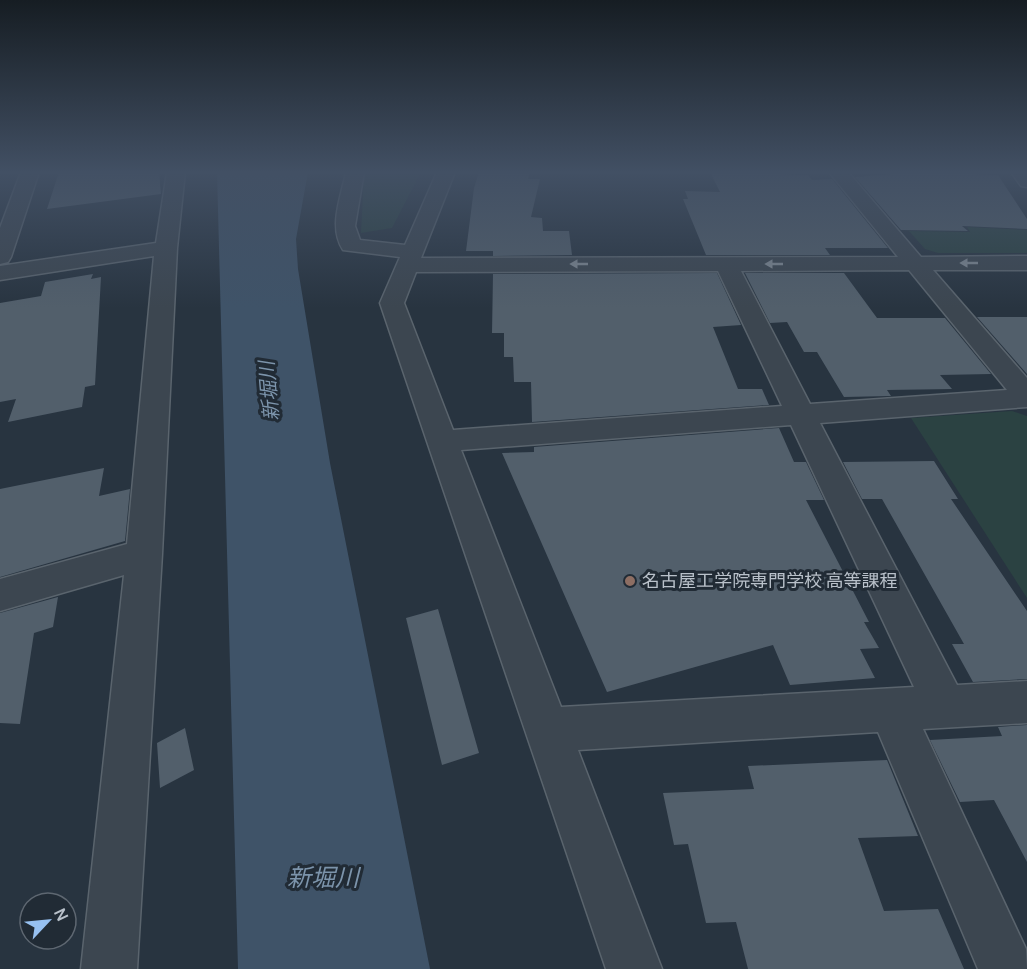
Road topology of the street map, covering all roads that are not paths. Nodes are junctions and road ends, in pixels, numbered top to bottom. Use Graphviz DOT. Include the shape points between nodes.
graph roads {
  1 [pos="14,217"];
  2 [pos="169,217"];
  3 [pos="347,217"];
  4 [pos="427,217"];
  5 [pos="876,217"];
  6 [pos="165,248"];
  7 [pos="0,256"];
  8 [pos="409,258"];
  9 [pos="1027,263"];
  10 [pos="726,264"];
  11 [pos="915,264"];
  12 [pos="0,273"];
  13 [pos="1027,397"];
  14 [pos="801,415"];
  15 [pos="441,441"];
  16 [pos="144,554"];
  17 [pos="0,595"];
  18 [pos="1027,702"];
  19 [pos="945,706"];
  20 [pos="891,710"];
  21 [pos="547,730"];
  22 [pos="109,969"];
  23 [pos="634,969"];
  24 [pos="1005,969"];
  1 -- 7 [label="street"];
  2 -- 6 [label="street"];
  3 -- 8 [label="street" via="351,245"];
  4 -- 8 [label="street"];
  5 -- 11 [label="street"];
  6 -- 12 [label="street"];
  6 -- 16 [label="street"];
  10 -- 8 [label="street, one-way"];
  8 -- 15 [label="street" via="392,303"];
  9 -- 11 [label="street, one-way"];
  11 -- 10 [label="street, one-way"];
  10 -- 14 [label="street"];
  11 -- 13 [label="street"];
  13 -- 14 [label="street"];
  14 -- 15 [label="street"];
  14 -- 19 [label="street"];
  15 -- 21 [label="street"];
  16 -- 17 [label="street"];
  16 -- 22 [label="street"];
  18 -- 19 [label="street"];
  19 -- 20 [label="street"];
  20 -- 21 [label="street"];
  20 -- 24 [label="street"];
  21 -- 23 [label="street"];
}
